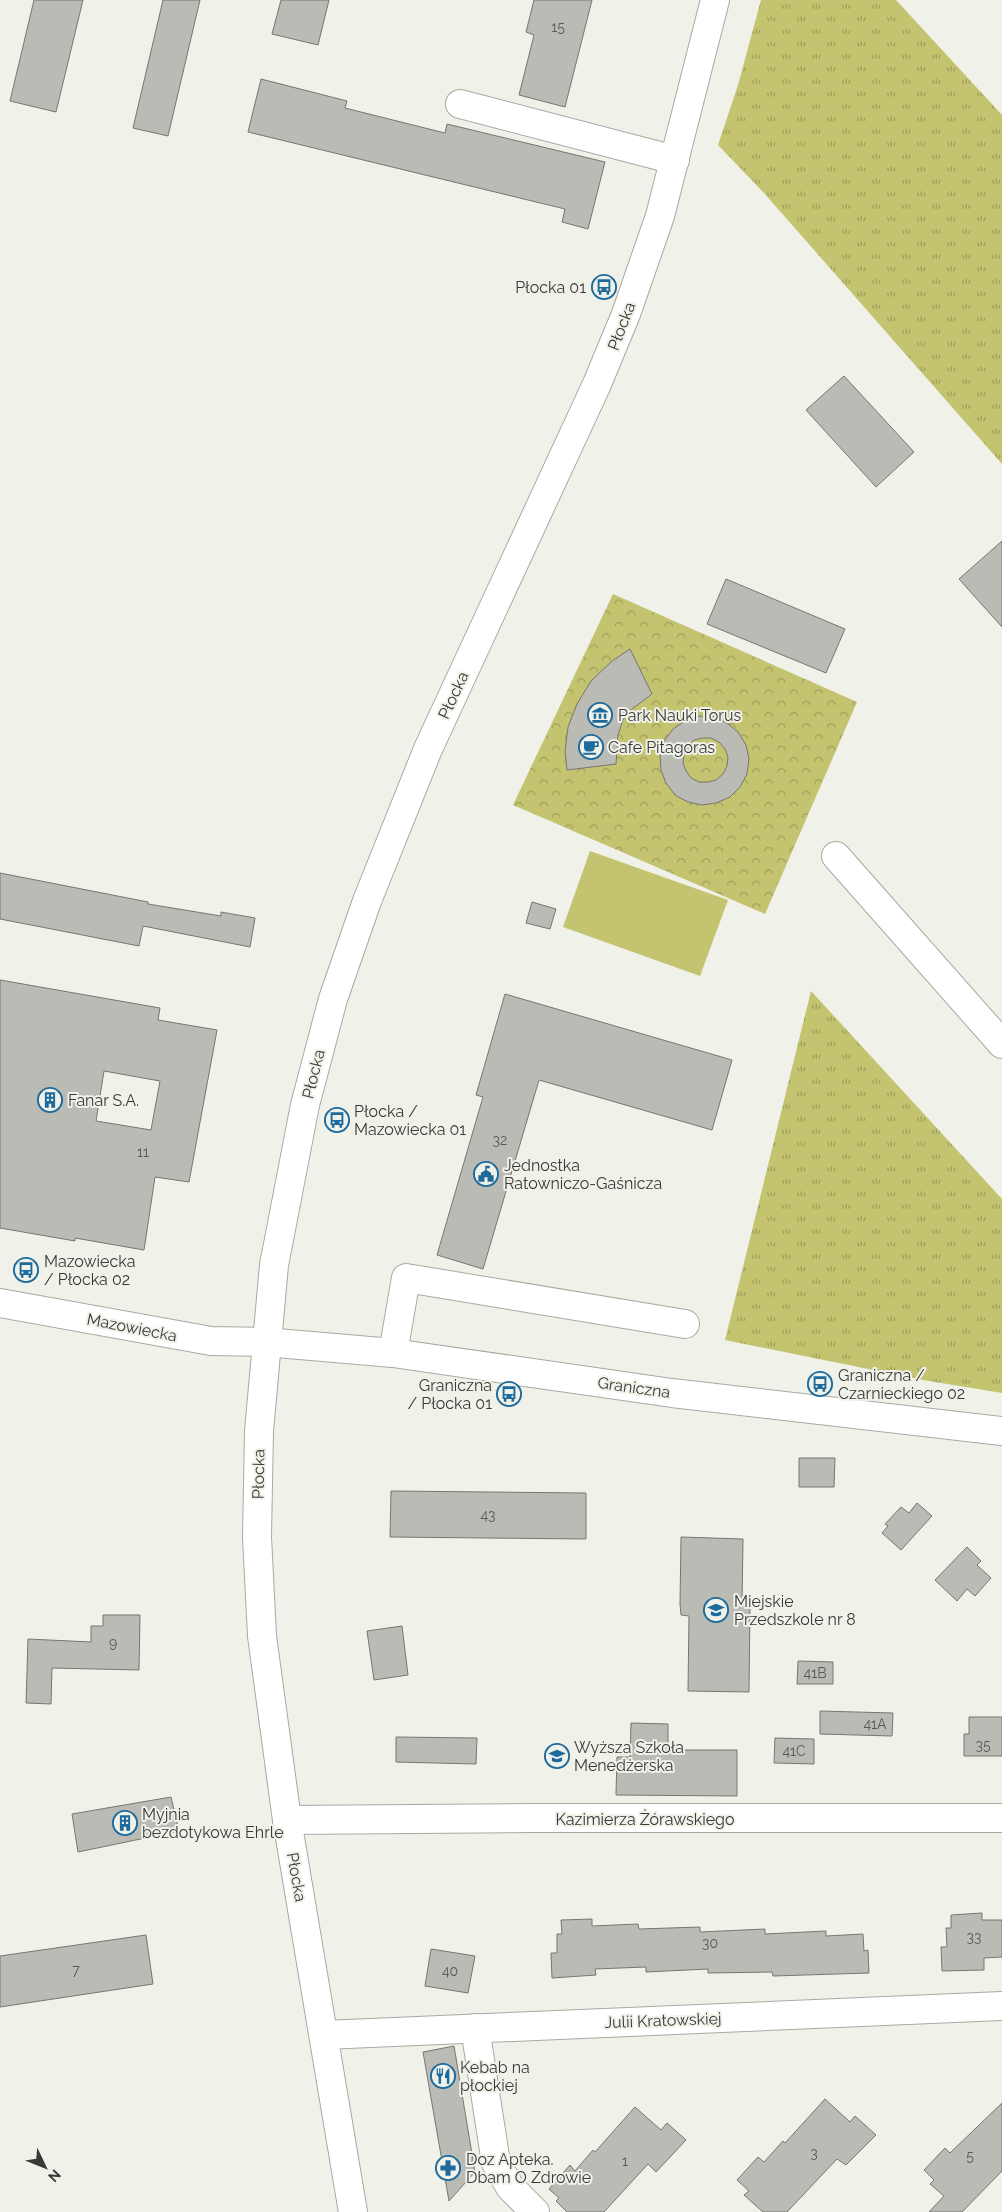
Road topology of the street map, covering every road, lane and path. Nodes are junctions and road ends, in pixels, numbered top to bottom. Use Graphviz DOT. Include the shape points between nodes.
graph roads {
  1 [pos="715,0"];
  2 [pos="460,104"];
  3 [pos="675,160"];
  4 [pos="836,856"];
  5 [pos="1002,1044"];
  6 [pos="0,1303"];
  7 [pos="685,1324"];
  8 [pos="266,1342"];
  9 [pos="393,1352"];
  10 [pos="1002,1431"];
  11 [pos="1002,1818"];
  12 [pos="287,1820"];
  13 [pos="1002,2006"];
  14 [pos="475,2028"];
  15 [pos="324,2036"];
  16 [pos="353,2212"];
  17 [pos="536,2212"];
  1 -- 3 [label="street, Płocka"];
  2 -- 3 [label="street"];
  3 -- 8 [label="street, Płocka" via="660,216 618,334 428,750 367,901 332,999 306,1105 274,1265"];
  4 -- 5 [label="street"];
  6 -- 8 [label="street, Mazowiecka" via="211,1341"];
  7 -- 9 [label="street" via="406,1278"];
  8 -- 9 [label="street, Graniczna"];
  8 -- 12 [label="street, Płocka" via="260,1413 257,1537 262,1636"];
  9 -- 10 [label="street, Graniczna" via="672,1393"];
  11 -- 12 [label="street, Kazimierza Żórawskiego"];
  12 -- 15 [label="street, Płocka"];
  13 -- 14 [label="street, Julii Kratowskiej"];
  14 -- 15 [label="street, Julii Kratowskiej"];
  14 -- 17 [label="street" via="496,2163 510,2187"];
  15 -- 16 [label="street, Płocka"];
}
